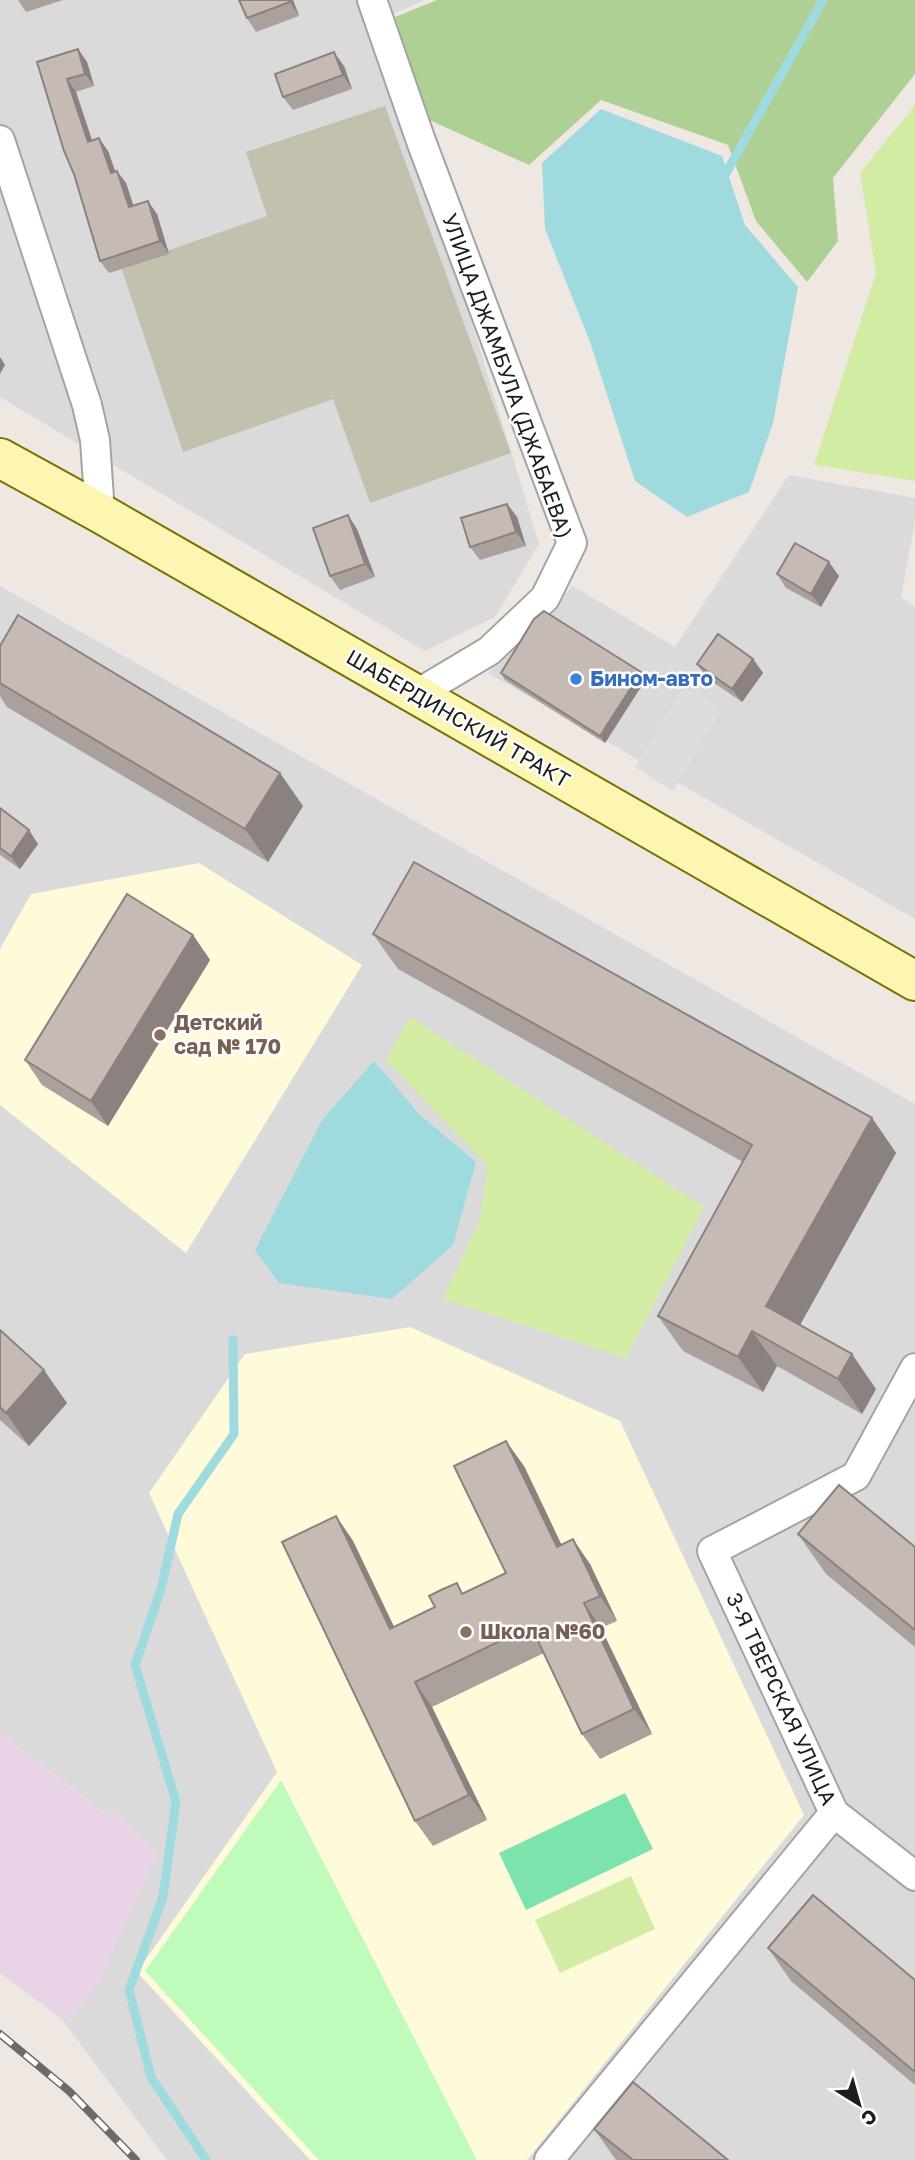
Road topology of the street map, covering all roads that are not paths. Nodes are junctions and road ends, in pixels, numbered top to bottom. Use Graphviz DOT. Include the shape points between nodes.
graph roads {
  1 [pos="372,0"];
  2 [pos="0,140"];
  3 [pos="0,458"];
  4 [pos="100,513"];
  5 [pos="417,695"];
  6 [pos="915,981"];
  7 [pos="915,1368"];
  8 [pos="834,1813"];
  9 [pos="915,1876"];
  10 [pos="549,2160"];
  1 -- 5 [label="street, УЛИЦА ДЖАМБУЛА (ДЖАБАЕВА)" via="572,542 545,598 489,650"];
  2 -- 4 [label="street" via="87,405 95,440"];
  3 -- 4 [label="main road, ШАБЕРДИНСКИЙ ТРАКТ"];
  4 -- 5 [label="main road, ШАБЕРДИНСКИЙ ТРАКТ"];
  5 -- 6 [label="main road, ШАБЕРДИНСКИЙ ТРАКТ"];
  7 -- 8 [label="street, 3-Я ТВЕРСКАЯ УЛИЦА" via="856,1476 712,1551"];
  8 -- 9 [label="street"];
  8 -- 10 [label="street, 3-Я ТВЕРСКАЯ УЛИЦА"];
}
